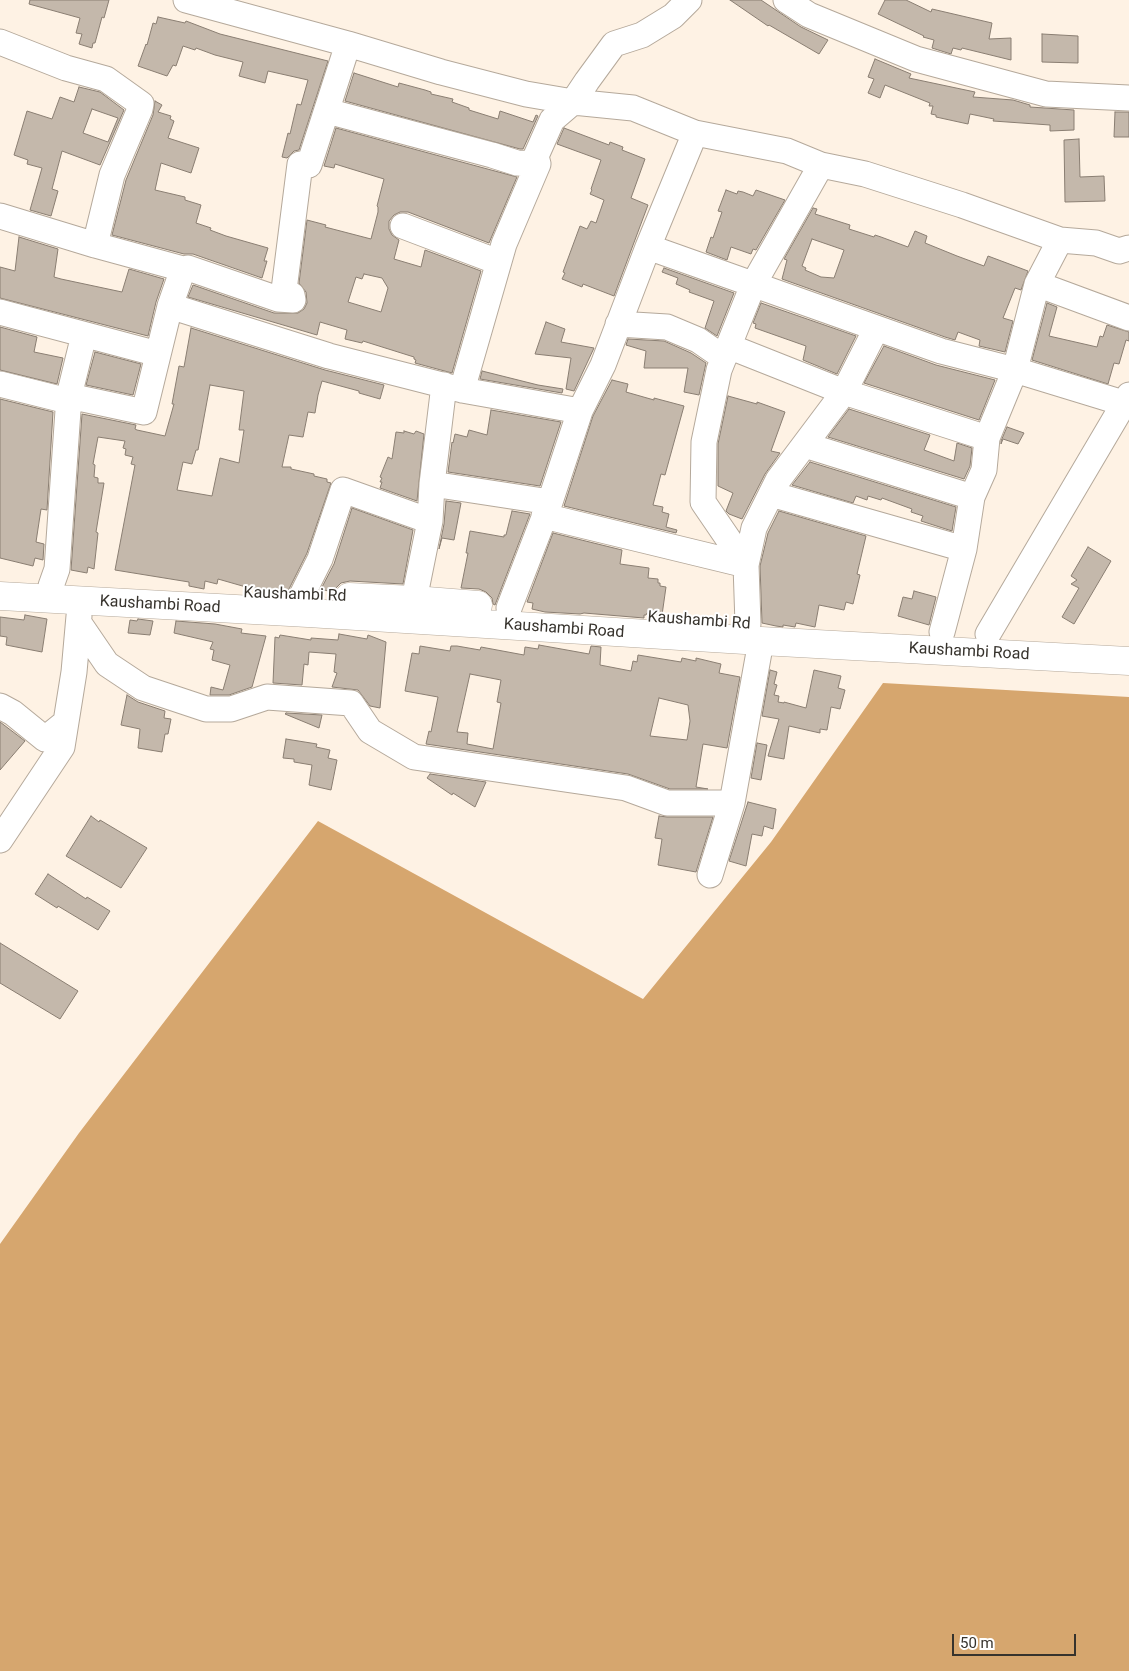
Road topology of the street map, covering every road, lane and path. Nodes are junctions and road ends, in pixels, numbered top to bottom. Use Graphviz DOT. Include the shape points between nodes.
graph roads {
  1 [pos="186,0"];
  2 [pos="689,0"];
  3 [pos="786,0"];
  4 [pos="0,42"];
  5 [pos="348,44"];
  6 [pos="1129,98"];
  7 [pos="573,102"];
  8 [pos="327,111"];
  9 [pos="695,133"];
  10 [pos="538,164"];
  11 [pos="821,165"];
  12 [pos="0,216"];
  13 [pos="403,226"];
  14 [pos="1060,240"];
  15 [pos="95,245"];
  16 [pos="648,246"];
  17 [pos="1129,248"];
  18 [pos="498,262"];
  19 [pos="183,269"];
  20 [pos="1037,284"];
  21 [pos="753,285"];
  22 [pos="170,306"];
  23 [pos="0,312"];
  24 [pos="1129,318"];
  25 [pos="618,324"];
  26 [pos="876,329"];
  27 [pos="84,335"];
  28 [pos="726,352"];
  29 [pos="158,354"];
  30 [pos="1015,370"];
  31 [pos="0,384"];
  32 [pos="453,388"];
  33 [pos="844,392"];
  34 [pos="69,396"];
  35 [pos="1126,399"];
  36 [pos="580,411"];
  37 [pos="988,438"];
  38 [pos="805,445"];
  39 [pos="432,484"];
  40 [pos="771,494"];
  41 [pos="972,497"];
  42 [pos="547,509"];
  43 [pos="430,521"];
  44 [pos="964,549"];
  45 [pos="746,565"];
  46 [pos="0,582"];
  47 [pos="52,586"];
  48 [pos="302,595"];
  49 [pos="0,596"];
  50 [pos="414,600"];
  51 [pos="509,608"];
  52 [pos="79,612"];
  53 [pos="942,632"];
  54 [pos="754,633"];
  55 [pos="988,634"];
  56 [pos="1129,644"];
  57 [pos="1129,661"];
  58 [pos="0,706"];
  59 [pos="66,722"];
  60 [pos="732,803"];
  61 [pos="0,840"];
  62 [pos="710,875"];
  1 -- 5 [label="street"];
  2 -- 7 [label="street" via="673,16 642,35 614,44"];
  3 -- 6 [label="street" via="809,15 916,60 1046,94"];
  4 -- 15 [label="street" via="66,68 106,79 140,104 112,175"];
  5 -- 7 [label="street" via="526,94"];
  5 -- 8 [label="street"];
  7 -- 9 [label="street" via="633,108"];
  7 -- 10 [label="street" via="552,120 536,156"];
  8 -- 10 [label="street" via="518,163"];
  8 -- 19 [label="street" via="309,165 300,164 284,290 292,295 292,300 278,299"];
  9 -- 11 [label="street" via="788,151"];
  9 -- 16 [label="street"];
  10 -- 18 [label="street"];
  11 -- 14 [label="street" via="874,177"];
  11 -- 21 [label="street"];
  12 -- 15 [label="street"];
  13 -- 18 [label="street"];
  14 -- 17 [label="street" via="1096,243 1119,250"];
  14 -- 20 [label="street"];
  15 -- 19 [label="street"];
  16 -- 21 [label="street"];
  16 -- 25 [label="street"];
  18 -- 32 [label="street"];
  19 -- 22 [label="street"];
  20 -- 24 [label="street"];
  20 -- 30 [label="street"];
  21 -- 26 [label="street"];
  21 -- 28 [label="street"];
  22 -- 29 [label="street"];
  22 -- 32 [label="street" via="329,356"];
  23 -- 27 [label="street"];
  25 -- 28 [label="street" via="667,327"];
  25 -- 36 [label="street" via="603,366"];
  26 -- 30 [label="street" via="941,351"];
  26 -- 33 [label="street"];
  27 -- 29 [label="street"];
  27 -- 34 [label="street"];
  28 -- 33 [label="street"];
  28 -- 45 [label="street" via="719,370 704,442 703,502"];
  29 -- 34 [label="street" via="144,412"];
  30 -- 35 [label="street"];
  30 -- 37 [label="street"];
  31 -- 34 [label="street" via="68,401"];
  32 -- 36 [label="street"];
  32 -- 39 [label="street"];
  33 -- 37 [label="street"];
  33 -- 38 [label="street"];
  34 -- 47 [label="street" via="57,570"];
  35 -- 55 [label="street"];
  36 -- 42 [label="street"];
  37 -- 41 [label="street" via="984,470"];
  38 -- 40 [label="street"];
  38 -- 41 [label="street"];
  39 -- 42 [label="street"];
  39 -- 43 [label="street"];
  40 -- 44 [label="street"];
  40 -- 45 [label="street" via="754,528"];
  41 -- 44 [label="street"];
  42 -- 45 [label="street"];
  42 -- 51 [label="street"];
  43 -- 48 [label="street" via="343,490 320,559"];
  43 -- 50 [label="street"];
  44 -- 53 [label="street"];
  45 -- 54 [label="street"];
  46 -- 47 [label="main road, Kaushambi Rd"];
  47 -- 48 [label="main road, Kaushambi Rd"];
  48 -- 50 [label="main road, Kaushambi Rd"];
  49 -- 52 [label="main road, Kaushambi Road"];
  50 -- 51 [label="main road, Kaushambi Rd"];
  51 -- 54 [label="main road, Kaushambi Rd"];
  52 -- 54 [label="main road, Kaushambi Road" via="308,613"];
  52 -- 59 [label="street"];
  52 -- 60 [label="street" via="107,664 143,688 206,709 231,709 267,697 351,703 370,731 414,758 626,788 667,803"];
  53 -- 54 [label="main road, Kaushambi Rd"];
  53 -- 55 [label="main road, Kaushambi Rd"];
  54 -- 57 [label="main road, Kaushambi Road"];
  54 -- 60 [label="street"];
  55 -- 56 [label="main road, Kaushambi Rd"];
  58 -- 59 [label="street" via="45,739"];
  59 -- 61 [label="street" via="62,747"];
  60 -- 62 [label="street"];
}
